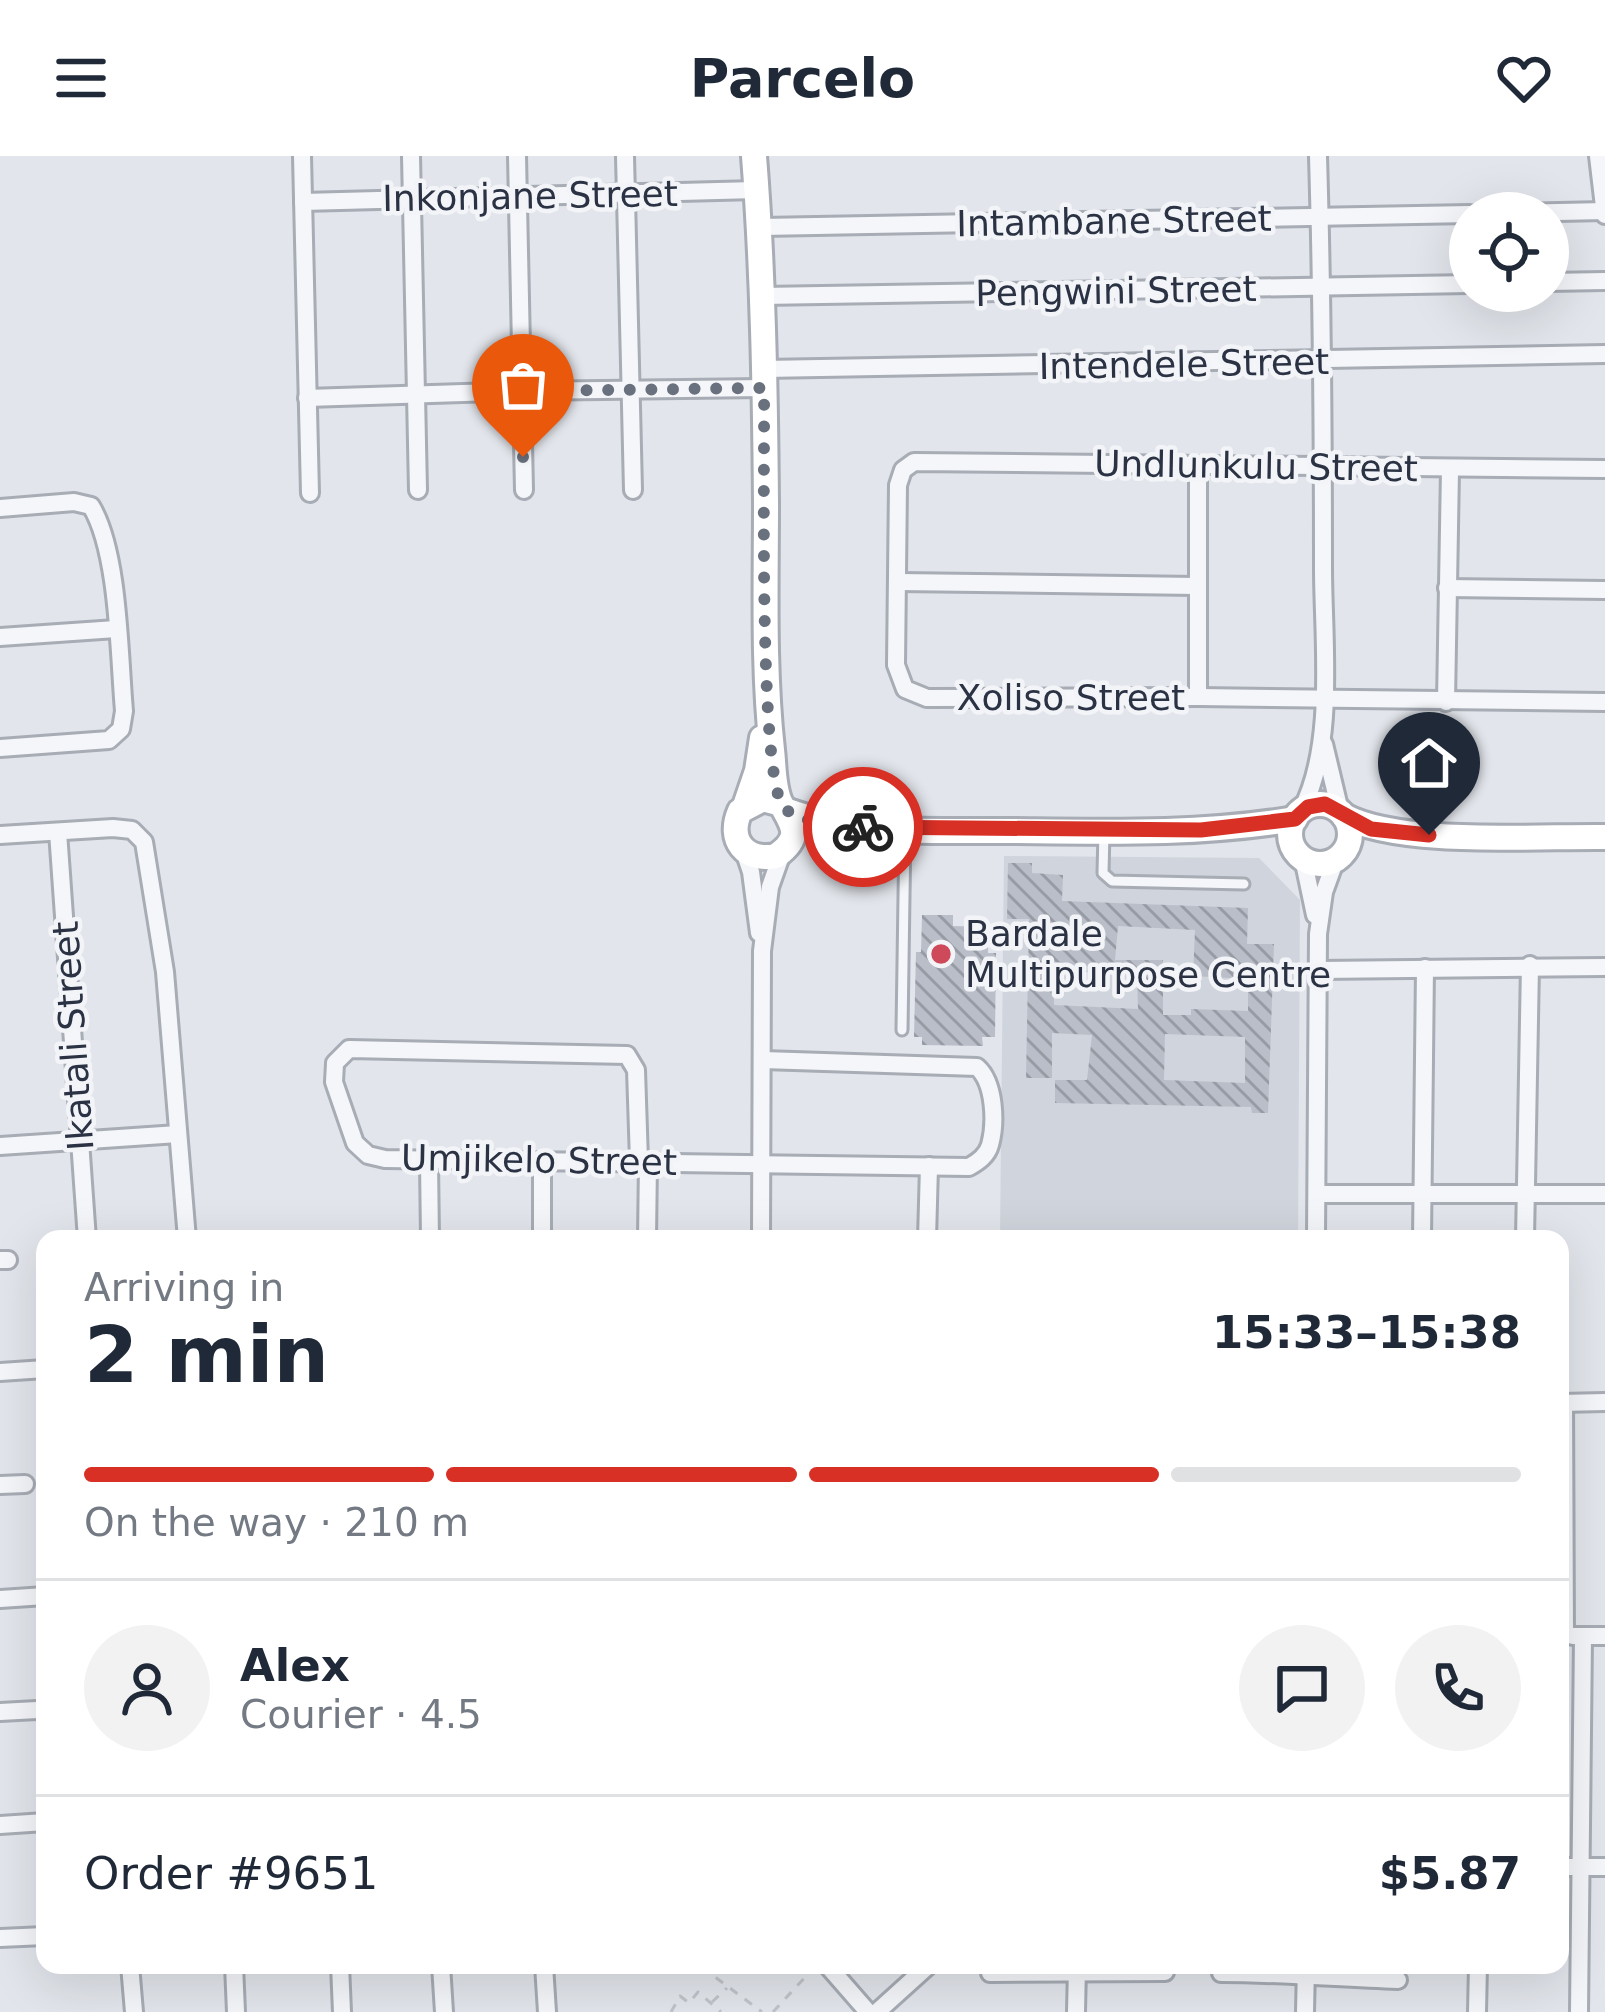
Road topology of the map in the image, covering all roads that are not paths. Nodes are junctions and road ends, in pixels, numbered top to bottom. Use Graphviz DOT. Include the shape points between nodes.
graph roads {
  1 [pos="302,156"];
  2 [pos="411,156"];
  3 [pos="517,156"];
  4 [pos="625,156"];
  5 [pos="754,156"];
  6 [pos="1318,156"];
  7 [pos="1598,156"];
  8 [pos="756,190"];
  9 [pos="626,195"];
  10 [pos="518,197"];
  11 [pos="410,198"];
  12 [pos="303,202"];
  13 [pos="1569,212"];
  14 [pos="1605,212"];
  15 [pos="1449,214"];
  16 [pos="1320,216"];
  17 [pos="758,227"];
  18 [pos="1605,281"];
  19 [pos="1569,282"];
  20 [pos="1449,284"];
  21 [pos="1322,287"];
  22 [pos="761,296"];
  23 [pos="1605,354"];
  24 [pos="1324,361"];
  25 [pos="764,379"];
  26 [pos="631,388"];
  27 [pos="523,391"];
  28 [pos="415,394"];
  29 [pos="307,398"];
  30 [pos="908,465"];
  31 [pos="1198,465"];
  32 [pos="1323,466"];
  33 [pos="1605,469"];
  34 [pos="1450,470"];
  35 [pos="418,490"];
  36 [pos="524,490"];
  37 [pos="633,490"];
  38 [pos="310,493"];
  39 [pos="0,508"];
  40 [pos="898,582"];
  41 [pos="1197,586"];
  42 [pos="1447,587"];
  43 [pos="1605,590"];
  44 [pos="116,629"];
  45 [pos="0,637"];
  46 [pos="1198,697"];
  47 [pos="1323,701"];
  48 [pos="1446,702"];
  49 [pos="1605,703"];
  50 [pos="767,706"];
  51 [pos="1322,732"];
  52 [pos="0,748"];
  53 [pos="745,806"];
  54 [pos="784,808"];
  55 [pos="1342,813"];
  56 [pos="1298,815"];
  57 [pos="894,830"];
  58 [pos="1201,830"];
  59 [pos="58,832"];
  60 [pos="1104,832"];
  61 [pos="0,835"];
  62 [pos="1429,835"];
  63 [pos="1605,836"];
  64 [pos="784,850"];
  65 [pos="744,851"];
  66 [pos="1299,854"];
  67 [pos="1340,856"];
  68 [pos="1244,884"];
  69 [pos="1318,934"];
  70 [pos="762,951"];
  71 [pos="1530,965"];
  72 [pos="1605,967"];
  73 [pos="1425,968"];
  74 [pos="1319,970"];
  75 [pos="902,1030"];
  76 [pos="763,1060"];
  77 [pos="178,1134"];
  78 [pos="81,1141"];
  79 [pos="0,1146"];
  80 [pos="644,1161"];
  81 [pos="429,1162"];
  82 [pos="542,1162"];
  83 [pos="761,1162"];
  84 [pos="929,1166"];
  85 [pos="1423,1193"];
  86 [pos="1526,1193"];
  87 [pos="1317,1194"];
  88 [pos="1605,1194"];
  89 [pos="86,1230"];
  90 [pos="186,1230"];
  91 [pos="430,1230"];
  92 [pos="542,1230"];
  93 [pos="647,1230"];
  94 [pos="761,1230"];
  95 [pos="927,1230"];
  96 [pos="1316,1230"];
  97 [pos="1422,1230"];
  98 [pos="1525,1230"];
  99 [pos="36,1370"];
  100 [pos="0,1372"];
  101 [pos="1605,1402"];
  102 [pos="1569,1403"];
  103 [pos="25,1484"];
  104 [pos="0,1485"];
  105 [pos="36,1597"];
  106 [pos="0,1599"];
  107 [pos="1569,1636"];
  108 [pos="1605,1636"];
  109 [pos="36,1711"];
  110 [pos="0,1712"];
  111 [pos="36,1823"];
  112 [pos="0,1825"];
  113 [pos="1569,1867"];
  114 [pos="1580,1867"];
  115 [pos="1605,1867"];
  116 [pos="36,1936"];
  117 [pos="0,1938"];
  118 [pos="131,1974"];
  119 [pos="234,1974"];
  120 [pos="341,1974"];
  121 [pos="442,1974"];
  122 [pos="545,1974"];
  123 [pos="835,1974"];
  124 [pos="919,1974"];
  125 [pos="1077,1974"];
  126 [pos="1306,1974"];
  127 [pos="1348,1974"];
  128 [pos="1478,1974"];
  129 [pos="1398,1980"];
  130 [pos="134,2012"];
  131 [pos="236,2012"];
  132 [pos="343,2012"];
  133 [pos="444,2012"];
  134 [pos="547,2012"];
  135 [pos="868,2012"];
  136 [pos="877,2012"];
  137 [pos="1076,2012"];
  138 [pos="1305,2012"];
  139 [pos="1478,2012"];
  140 [pos="1579,2012"];
  1 -- 12 [label="street"];
  2 -- 11 [label="street"];
  3 -- 10 [label="street"];
  4 -- 9 [label="street"];
  5 -- 8 [label="street"];
  6 -- 16 [label="street"];
  7 -- 14 [label="street"];
  8 -- 9 [label="street, Inkonjane Street"];
  8 -- 17 [label="street"];
  9 -- 10 [label="street, Inkonjane Street"];
  9 -- 26 [label="street"];
  10 -- 11 [label="street, Inkonjane Street"];
  10 -- 27 [label="street"];
  11 -- 12 [label="street, Inkonjane Street"];
  11 -- 28 [label="street"];
  12 -- 29 [label="street"];
  13 -- 14 [label="street"];
  15 -- 16 [label="street, Intambane Street"];
  16 -- 17 [label="street, Intambane Street"];
  16 -- 21 [label="street"];
  17 -- 22 [label="street"];
  18 -- 19 [label="street"];
  20 -- 21 [label="street, Pengwini Street"];
  21 -- 22 [label="street, Pengwini Street"];
  21 -- 24 [label="street"];
  22 -- 25 [label="street"];
  23 -- 24 [label="street, Intendele Street"];
  24 -- 25 [label="street, Intendele Street"];
  24 -- 32 [label="street"];
  25 -- 26 [label="street, Intendele Street"];
  25 -- 50 [label="street"];
  26 -- 27 [label="street, Intendele Street"];
  26 -- 37 [label="street"];
  27 -- 28 [label="street, Intendele Street"];
  27 -- 36 [label="street"];
  28 -- 29 [label="street, Intendele Street"];
  28 -- 35 [label="street"];
  29 -- 38 [label="street"];
  30 -- 31 [label="street, Undlunkulu Street"];
  30 -- 40 [label="street, Xoliso Street" via="898,485"];
  31 -- 32 [label="street, Undlunkulu Street"];
  31 -- 41 [label="street"];
  32 -- 34 [label="street, Undlunkulu Street"];
  32 -- 47 [label="street"];
  33 -- 34 [label="street, Undlunkulu Street"];
  34 -- 42 [label="street"];
  39 -- 44 [label="street" via="91,506 101,523"];
  40 -- 41 [label="street"];
  40 -- 46 [label="street, Xoliso Street" via="896,665 915,695"];
  41 -- 46 [label="street"];
  42 -- 43 [label="street"];
  42 -- 48 [label="street"];
  44 -- 45 [label="street"];
  44 -- 52 [label="street" via="121,729 109,740"];
  46 -- 47 [label="street, Xoliso Street"];
  47 -- 48 [label="street, Xoliso Street"];
  47 -- 51 [label="street"];
  48 -- 49 [label="street, Xoliso Street"];
  50 -- 53 [label="street"];
  50 -- 54 [label="street"];
  51 -- 55 [label="street"];
  51 -- 56 [label="street"];
  53 -- 54 [label="street" via="763,799"];
  53 -- 65 [label="street" via="734,832"];
  54 -- 57 [label="street" via="824,823"];
  54 -- 64 [label="street" via="794,829"];
  55 -- 56 [label="street" via="1316,804"];
  55 -- 62 [label="street" via="1371,829"];
  55 -- 67 [label="street" via="1350,834"];
  56 -- 58 [label="street"];
  56 -- 66 [label="street" via="1291,835"];
  57 -- 60 [label="street"];
  57 -- 64 [label="street"];
  57 -- 75 [label="lane"];
  58 -- 60 [label="street"];
  58 -- 66 [label="street"];
  59 -- 61 [label="street"];
  59 -- 77 [label="street" via="132,830 144,842"];
  59 -- 78 [label="street, Ikatali Street"];
  60 -- 68 [label="lane" via="1103,873 1112,881"];
  62 -- 63 [label="street"];
  62 -- 67 [label="street"];
  64 -- 65 [label="street" via="762,859"];
  64 -- 70 [label="street"];
  65 -- 70 [label="street"];
  66 -- 67 [label="street" via="1319,864"];
  66 -- 69 [label="street"];
  67 -- 69 [label="street"];
  69 -- 74 [label="street"];
  70 -- 76 [label="street"];
  71 -- 72 [label="street"];
  71 -- 73 [label="street"];
  71 -- 86 [label="street"];
  73 -- 74 [label="street"];
  73 -- 85 [label="street"];
  74 -- 87 [label="street"];
  76 -- 83 [label="street"];
  76 -- 84 [label="street, Umjikelo Street" via="977,1067 991,1089 987,1152 968,1167"];
  77 -- 78 [label="street"];
  77 -- 90 [label="street"];
  78 -- 79 [label="street"];
  78 -- 89 [label="street, Ikatali Street"];
  80 -- 81 [label="street, Umjikelo Street" via="637,1070 627,1055 349,1048 333,1072 355,1144 375,1158"];
  80 -- 82 [label="street, Umjikelo Street"];
  80 -- 83 [label="street, Umjikelo Street"];
  80 -- 93 [label="street"];
  81 -- 82 [label="street, Umjikelo Street"];
  81 -- 91 [label="street"];
  82 -- 92 [label="street"];
  83 -- 84 [label="street, Umjikelo Street"];
  83 -- 94 [label="street"];
  84 -- 95 [label="street"];
  85 -- 86 [label="street"];
  85 -- 87 [label="street"];
  85 -- 97 [label="street"];
  86 -- 88 [label="street"];
  86 -- 98 [label="street"];
  87 -- 96 [label="street"];
  99 -- 100 [label="street"];
  101 -- 102 [label="street"];
  103 -- 104 [label="street"];
  105 -- 106 [label="street"];
  107 -- 108 [label="street"];
  107 -- 114 [label="street"];
  109 -- 110 [label="street"];
  111 -- 112 [label="street"];
  113 -- 114 [label="street"];
  114 -- 115 [label="street"];
  114 -- 140 [label="street"];
  116 -- 117 [label="street"];
  118 -- 130 [label="street"];
  119 -- 131 [label="street"];
  120 -- 132 [label="street"];
  121 -- 133 [label="street"];
  122 -- 134 [label="street"];
  123 -- 135 [label="street"];
  124 -- 136 [label="street"];
  125 -- 137 [label="street"];
  126 -- 138 [label="street"];
  127 -- 129 [label="street"];
  128 -- 139 [label="street"];
}
